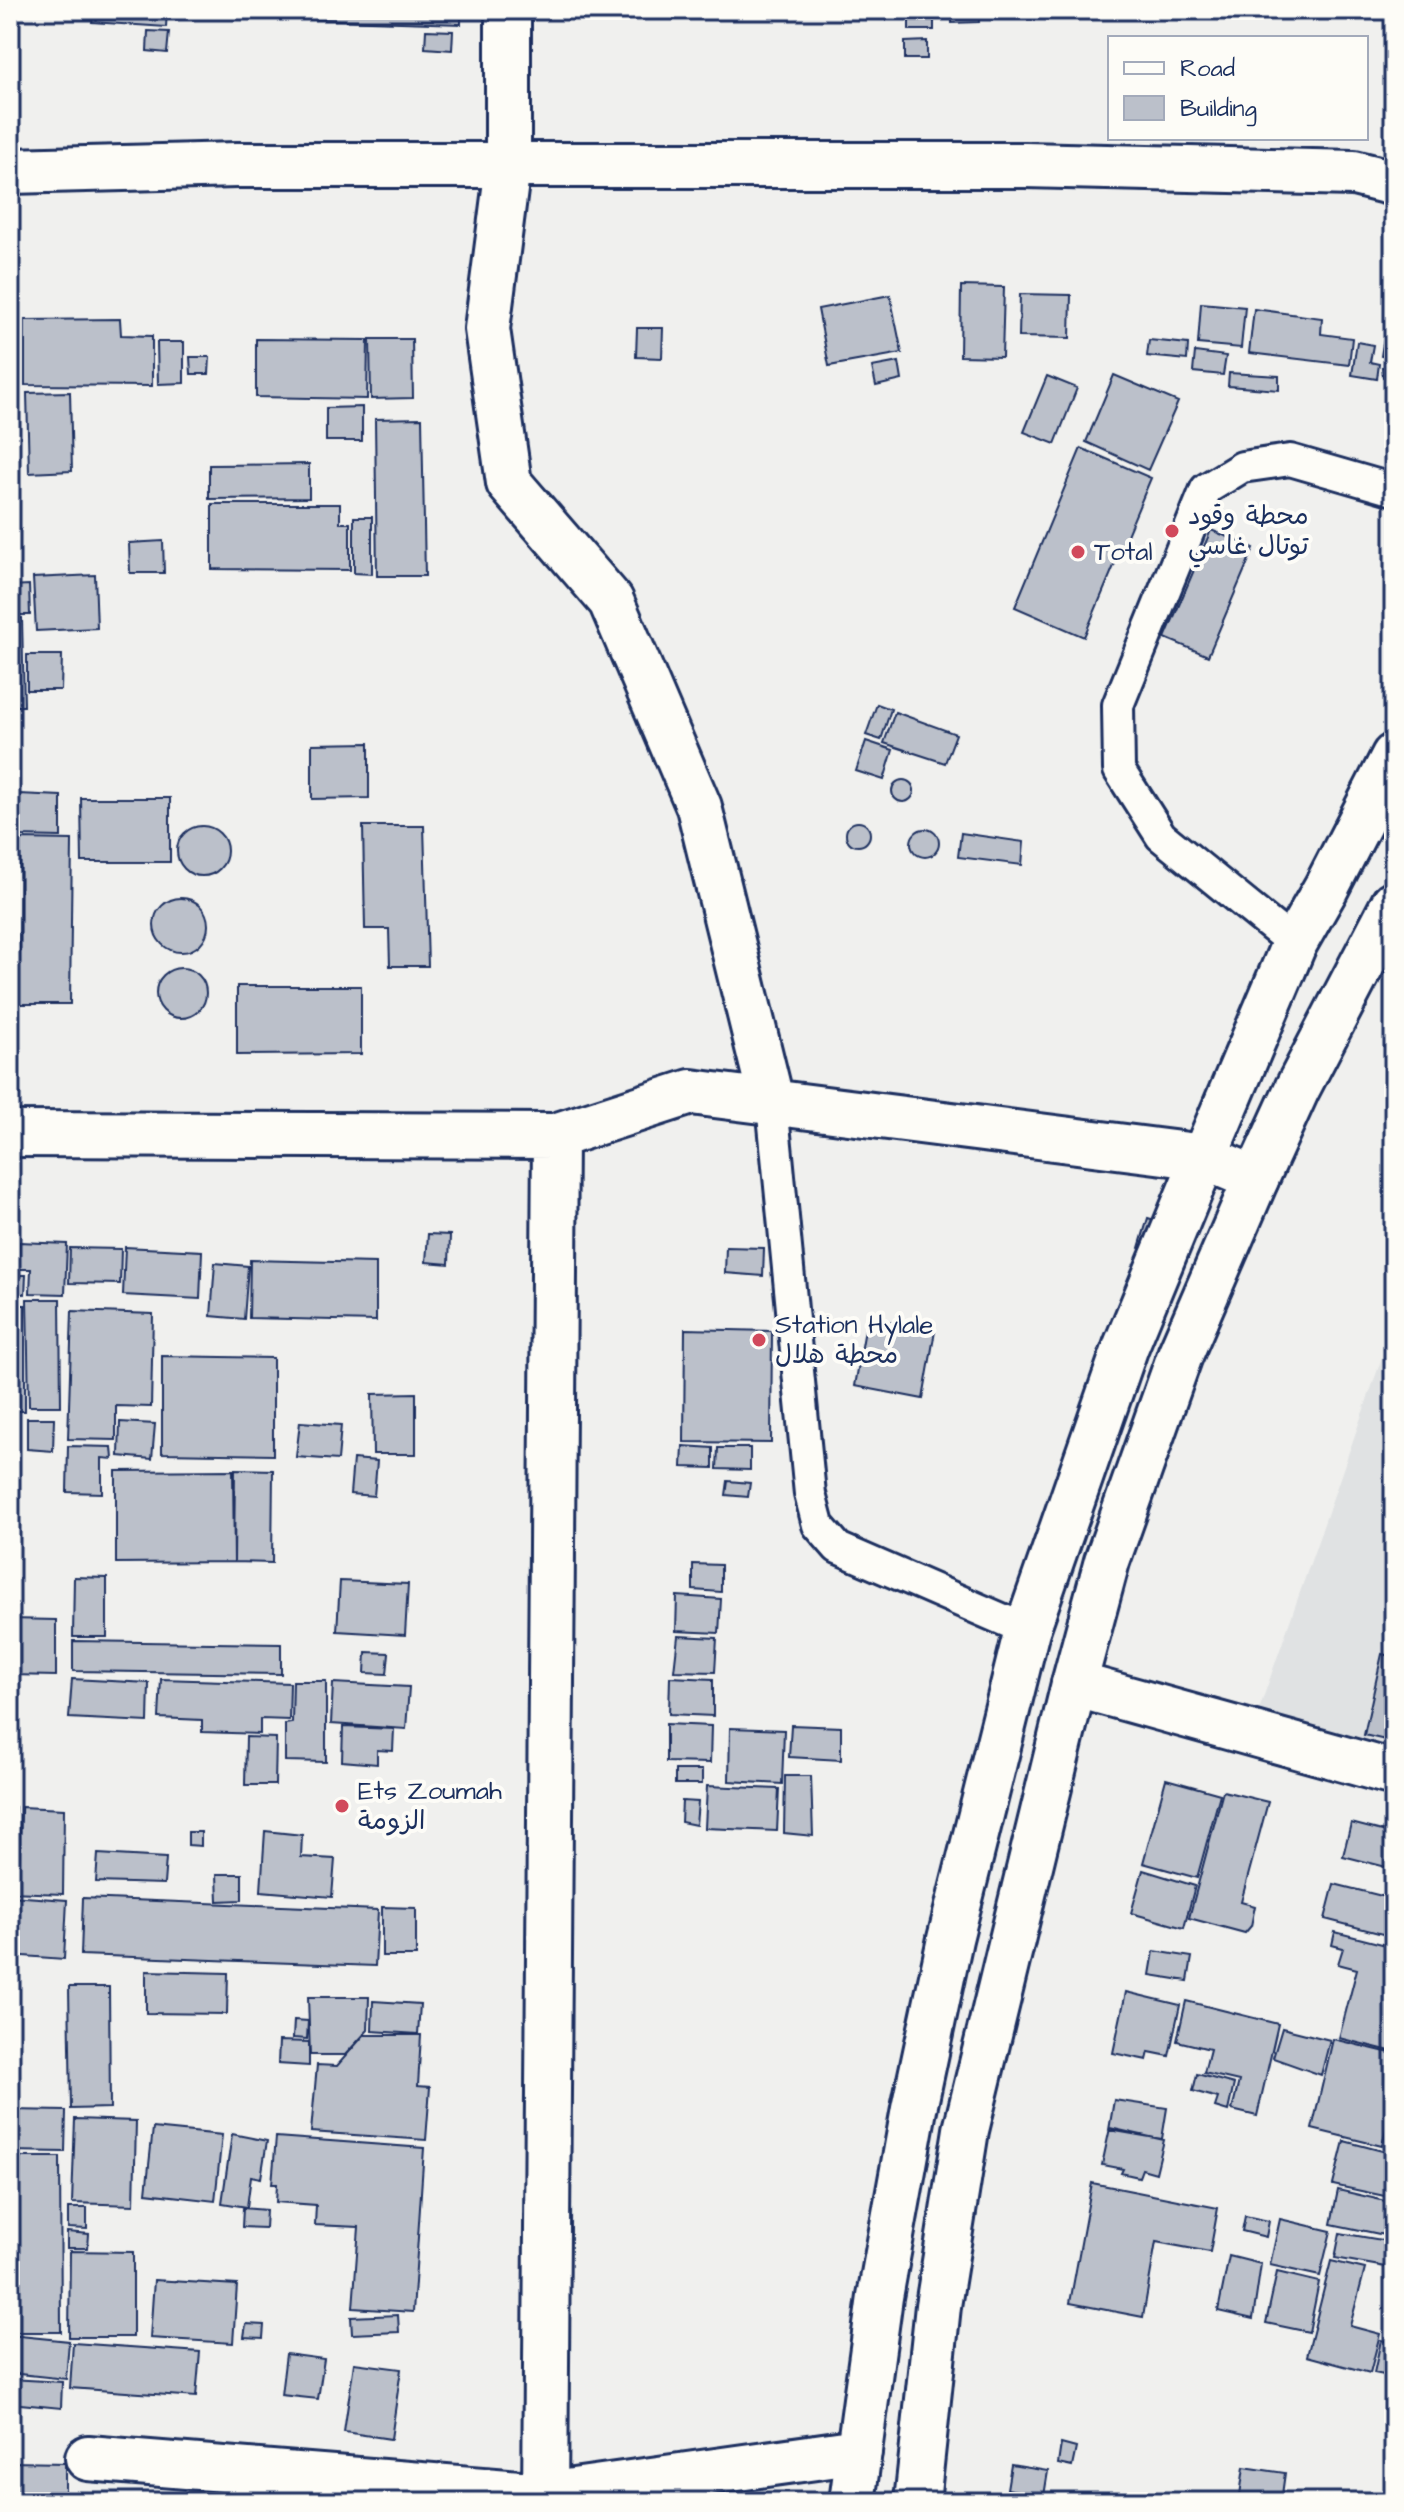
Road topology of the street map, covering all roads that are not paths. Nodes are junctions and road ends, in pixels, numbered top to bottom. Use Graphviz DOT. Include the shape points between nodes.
graph roads {
  1 [pos="508,10"];
  2 [pos="508,166"];
  3 [pos="10,171"];
  4 [pos="1394,183"];
  5 [pos="1394,490"];
  6 [pos="1394,756"];
  7 [pos="1394,903"];
  8 [pos="1294,944"];
  9 [pos="772,1104"];
  10 [pos="10,1134"];
  11 [pos="555,1136"];
  12 [pos="1204,1157"];
  13 [pos="1256,1179"];
  14 [pos="1027,1630"];
  15 [pos="1074,1684"];
  16 [pos="1394,1773"];
  17 [pos="859,2451"];
  18 [pos="88,2458"];
  19 [pos="545,2498"];
  20 [pos="852,2502"];
  21 [pos="917,2502"];
  1 -- 2 [label="street"];
  2 -- 3 [label="street"];
  2 -- 4 [label="street" via="1025,165 1354,173"];
  2 -- 9 [label="street" via="487,329 509,483 611,601 699,807"];
  5 -- 8 [label="lane" via="1290,460 1242,467 1206,489 1118,705 1119,770 1161,836"];
  6 -- 8 [label="street"];
  7 -- 13 [label="street"];
  8 -- 12 [label="street"];
  9 -- 11 [label="street" via="691,1092"];
  9 -- 12 [label="street"];
  9 -- 14 [label="lane" via="810,1494 818,1525 838,1548"];
  10 -- 11 [label="street"];
  11 -- 19 [label="street"];
  12 -- 13 [label="street"];
  12 -- 14 [label="street" via="1126,1346"];
  13 -- 15 [label="street" via="1180,1355 1107,1561"];
  14 -- 17 [label="street" via="914,2109"];
  15 -- 16 [label="street"];
  15 -- 21 [label="street" via="966,2130 938,2306"];
  17 -- 19 [label="street"];
  17 -- 20 [label="street"];
  18 -- 19 [label="street"];
}
